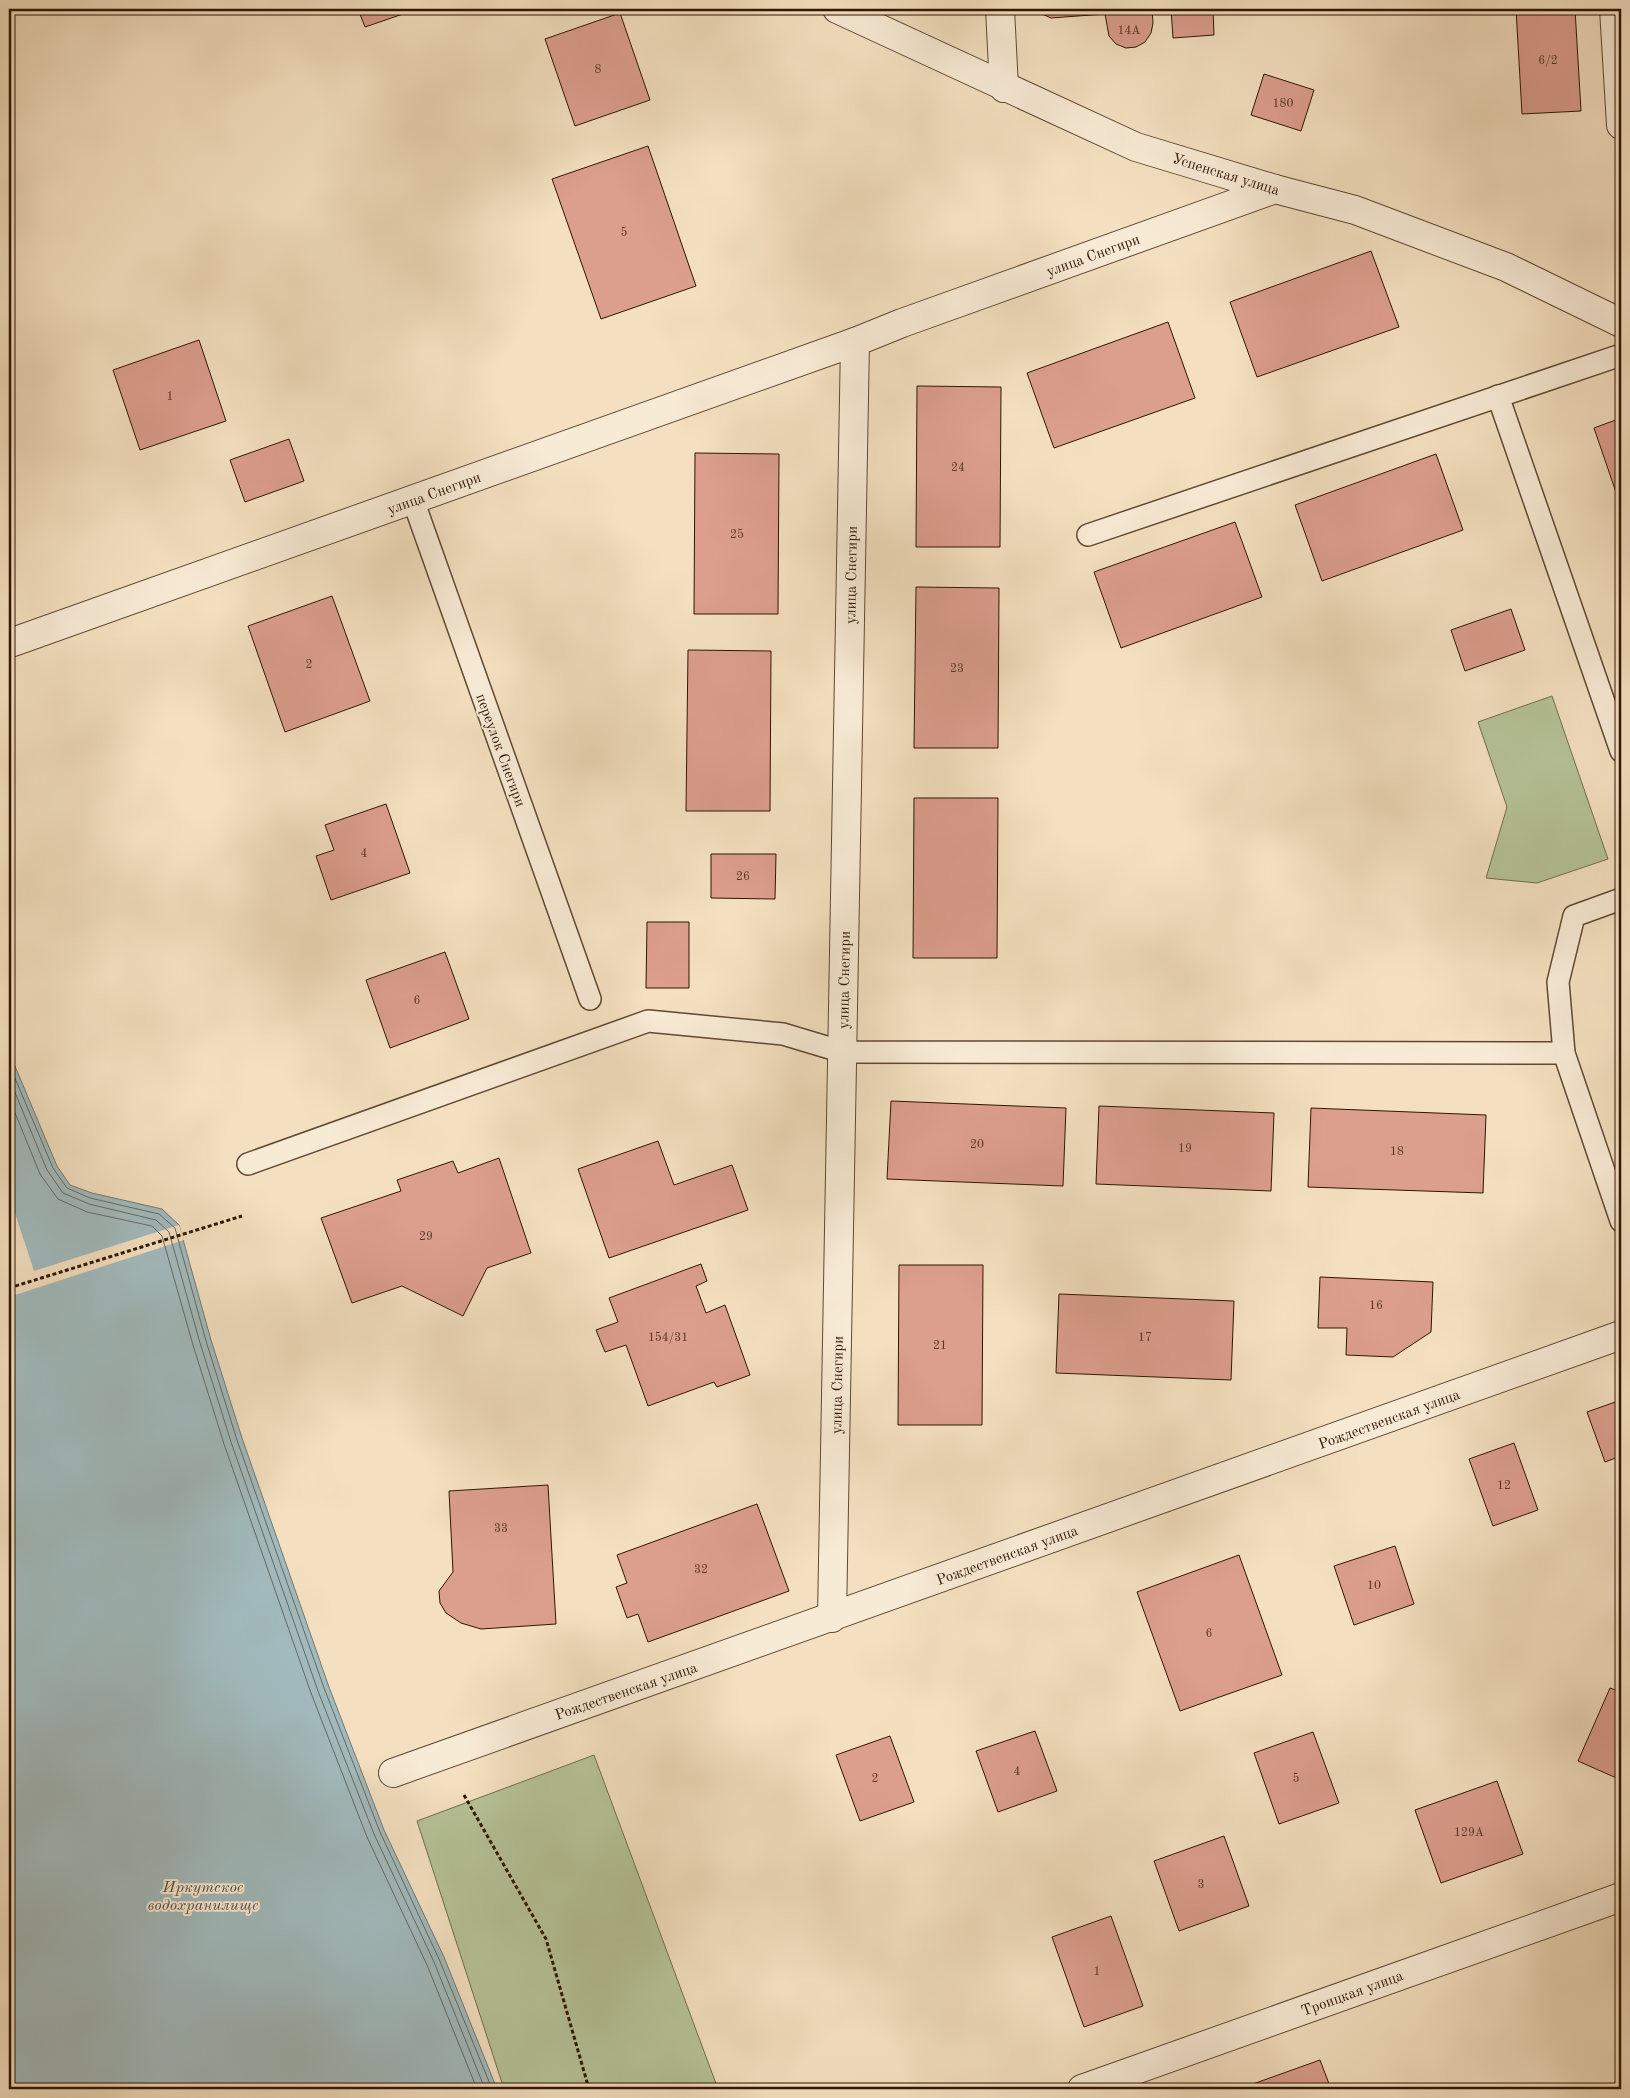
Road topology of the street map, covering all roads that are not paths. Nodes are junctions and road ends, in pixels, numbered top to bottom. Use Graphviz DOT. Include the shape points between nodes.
graph roads {
  1 [pos="837,9"];
  2 [pos="1000,9"];
  3 [pos="1614,9"];
  4 [pos="1004,88"];
  5 [pos="1621,125"];
  6 [pos="1275,189"];
  7 [pos="1621,323"];
  8 [pos="855,342"];
  9 [pos="1621,355"];
  10 [pos="1498,396"];
  11 [pos="413,500"];
  12 [pos="1088,535"];
  13 [pos="13,642"];
  14 [pos="1621,751"];
  15 [pos="1621,899"];
  16 [pos="590,999"];
  17 [pos="843,1052"];
  18 [pos="1564,1053"];
  19 [pos="248,1164"];
  20 [pos="1621,1221"];
  21 [pos="1621,1335"];
  22 [pos="832,1618"];
  23 [pos="393,1773"];
  24 [pos="1621,1897"];
  25 [pos="1082,2089"];
  1 -- 4 [label="street, Успенская улица"];
  2 -- 4 [label="street"];
  3 -- 5 [label="street"];
  4 -- 6 [label="street, Успенская улица" via="1136,147"];
  6 -- 7 [label="street, Успенская улица" via="1355,210 1506,267"];
  6 -- 8 [label="street, улица Снегири"];
  8 -- 11 [label="street, улица Снегири"];
  8 -- 17 [label="street, улица Снегири"];
  9 -- 10 [label="lane"];
  10 -- 12 [label="lane"];
  10 -- 14 [label="lane"];
  11 -- 13 [label="street, улица Снегири"];
  11 -- 16 [label="lane, переулок Снегири"];
  15 -- 18 [label="lane" via="1574,916 1558,982"];
  17 -- 18 [label="lane"];
  17 -- 19 [label="lane" via="783,1034 648,1021"];
  17 -- 22 [label="street, улица Снегири"];
  18 -- 20 [label="lane"];
  21 -- 22 [label="street, Рождественская улица"];
  22 -- 23 [label="street, Рождественская улица"];
  24 -- 25 [label="street, Троицкая улица"];
}
